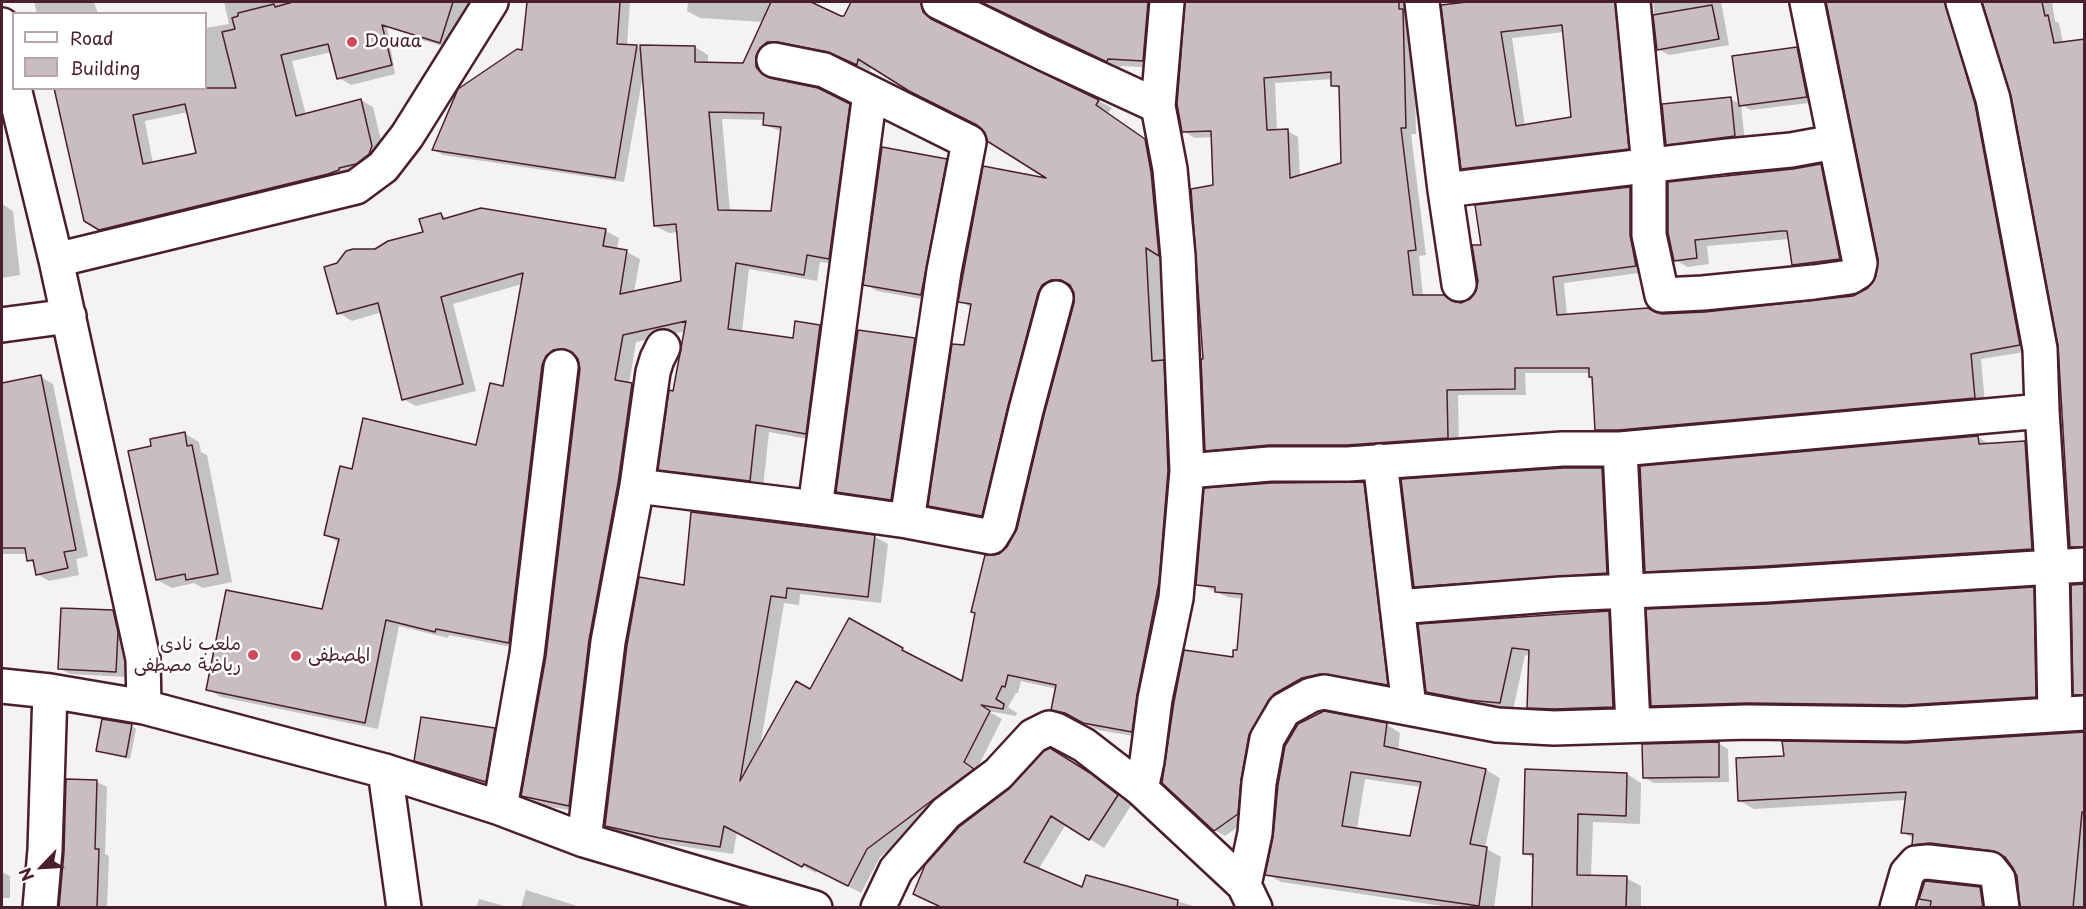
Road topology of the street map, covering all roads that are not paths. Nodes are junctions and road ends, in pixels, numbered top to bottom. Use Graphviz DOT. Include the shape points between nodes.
graph roads {
  1 [pos="491,2"];
  2 [pos="939,2"];
  3 [pos="1167,2"];
  4 [pos="1422,2"];
  5 [pos="1633,2"];
  6 [pos="1807,2"];
  7 [pos="1963,2"];
  8 [pos="2,25"];
  9 [pos="774,60"];
  10 [pos="12,78"];
  11 [pos="14,90"];
  12 [pos="870,93"];
  13 [pos="1158,106"];
  14 [pos="1835,142"];
  15 [pos="1649,166"];
  16 [pos="1444,190"];
  17 [pos="56,260"];
  18 [pos="1459,285"];
  19 [pos="1056,298"];
  20 [pos="69,316"];
  21 [pos="2,325"];
  22 [pos="663,347"];
  23 [pos="561,368"];
  24 [pos="2042,411"];
  25 [pos="1620,449"];
  26 [pos="1380,461"];
  27 [pos="1187,471"];
  28 [pos="637,486"];
  29 [pos="815,508"];
  30 [pos="907,521"];
  31 [pos="2085,565"];
  32 [pos="2052,567"];
  33 [pos="1628,592"];
  34 [pos="1397,607"];
  35 [pos="2,686"];
  36 [pos="50,691"];
  37 [pos="144,707"];
  38 [pos="1409,707"];
  39 [pos="2070,713"];
  40 [pos="1633,725"];
  41 [pos="385,771"];
  42 [pos="1142,789"];
  43 [pos="500,808"];
  44 [pos="584,840"];
  45 [pos="1249,896"];
  46 [pos="40,908"];
  47 [pos="404,908"];
  48 [pos="814,908"];
  49 [pos="878,908"];
  50 [pos="1897,908"];
  51 [pos="2001,908"];
  1 -- 17 [label="street" via="407,136 383,167 356,187"];
  2 -- 13 [label="street"];
  3 -- 13 [label="street"];
  4 -- 16 [label="street"];
  5 -- 15 [label="street"];
  6 -- 14 [label="street"];
  7 -- 24 [label="street" via="1993,99 2040,349"];
  8 -- 10 [label="street"];
  9 -- 12 [label="street" via="824,70"];
  11 -- 17 [label="street"];
  12 -- 29 [label="street"];
  12 -- 30 [label="street" via="969,142 944,271"];
  13 -- 27 [label="street" via="1170,169 1178,256"];
  14 -- 15 [label="street"];
  14 -- 15 [label="street" via="1860,263 1858,272 1850,277 1814,282 1662,295 1649,235"];
  15 -- 16 [label="street"];
  16 -- 18 [label="street"];
  17 -- 20 [label="street"];
  19 -- 30 [label="street" via="996,532 992,537"];
  20 -- 21 [label="street"];
  20 -- 37 [label="street" via="143,658"];
  22 -- 28 [label="street" via="653,372"];
  23 -- 43 [label="street" via="527,654"];
  24 -- 25 [label="street"];
  24 -- 32 [label="street"];
  25 -- 26 [label="street"];
  25 -- 33 [label="street"];
  26 -- 27 [label="street"];
  26 -- 34 [label="street"];
  27 -- 42 [label="street" via="1176,598"];
  28 -- 29 [label="street"];
  28 -- 44 [label="street" via="608,642"];
  29 -- 30 [label="street"];
  31 -- 32 [label="street"];
  32 -- 33 [label="street"];
  32 -- 39 [label="street"];
  33 -- 34 [label="street"];
  33 -- 40 [label="street"];
  34 -- 38 [label="street"];
  35 -- 36 [label="street"];
  36 -- 37 [label="street"];
  36 -- 46 [label="street"];
  37 -- 41 [label="street"];
  38 -- 40 [label="street" via="1497,725"];
  38 -- 45 [label="street" via="1324,692 1284,710 1267,739"];
  39 -- 40 [label="street" via="1905,724"];
  41 -- 43 [label="street"];
  41 -- 47 [label="street"];
  42 -- 45 [label="street"];
  42 -- 49 [label="street" via="1084,745 1049,728 1033,736 998,774 946,813 896,870"];
  43 -- 44 [label="street"];
  44 -- 48 [label="street"];
  50 -- 51 [label="street" via="1907,873 1916,863 1928,862 1990,869 1998,879"];
}
